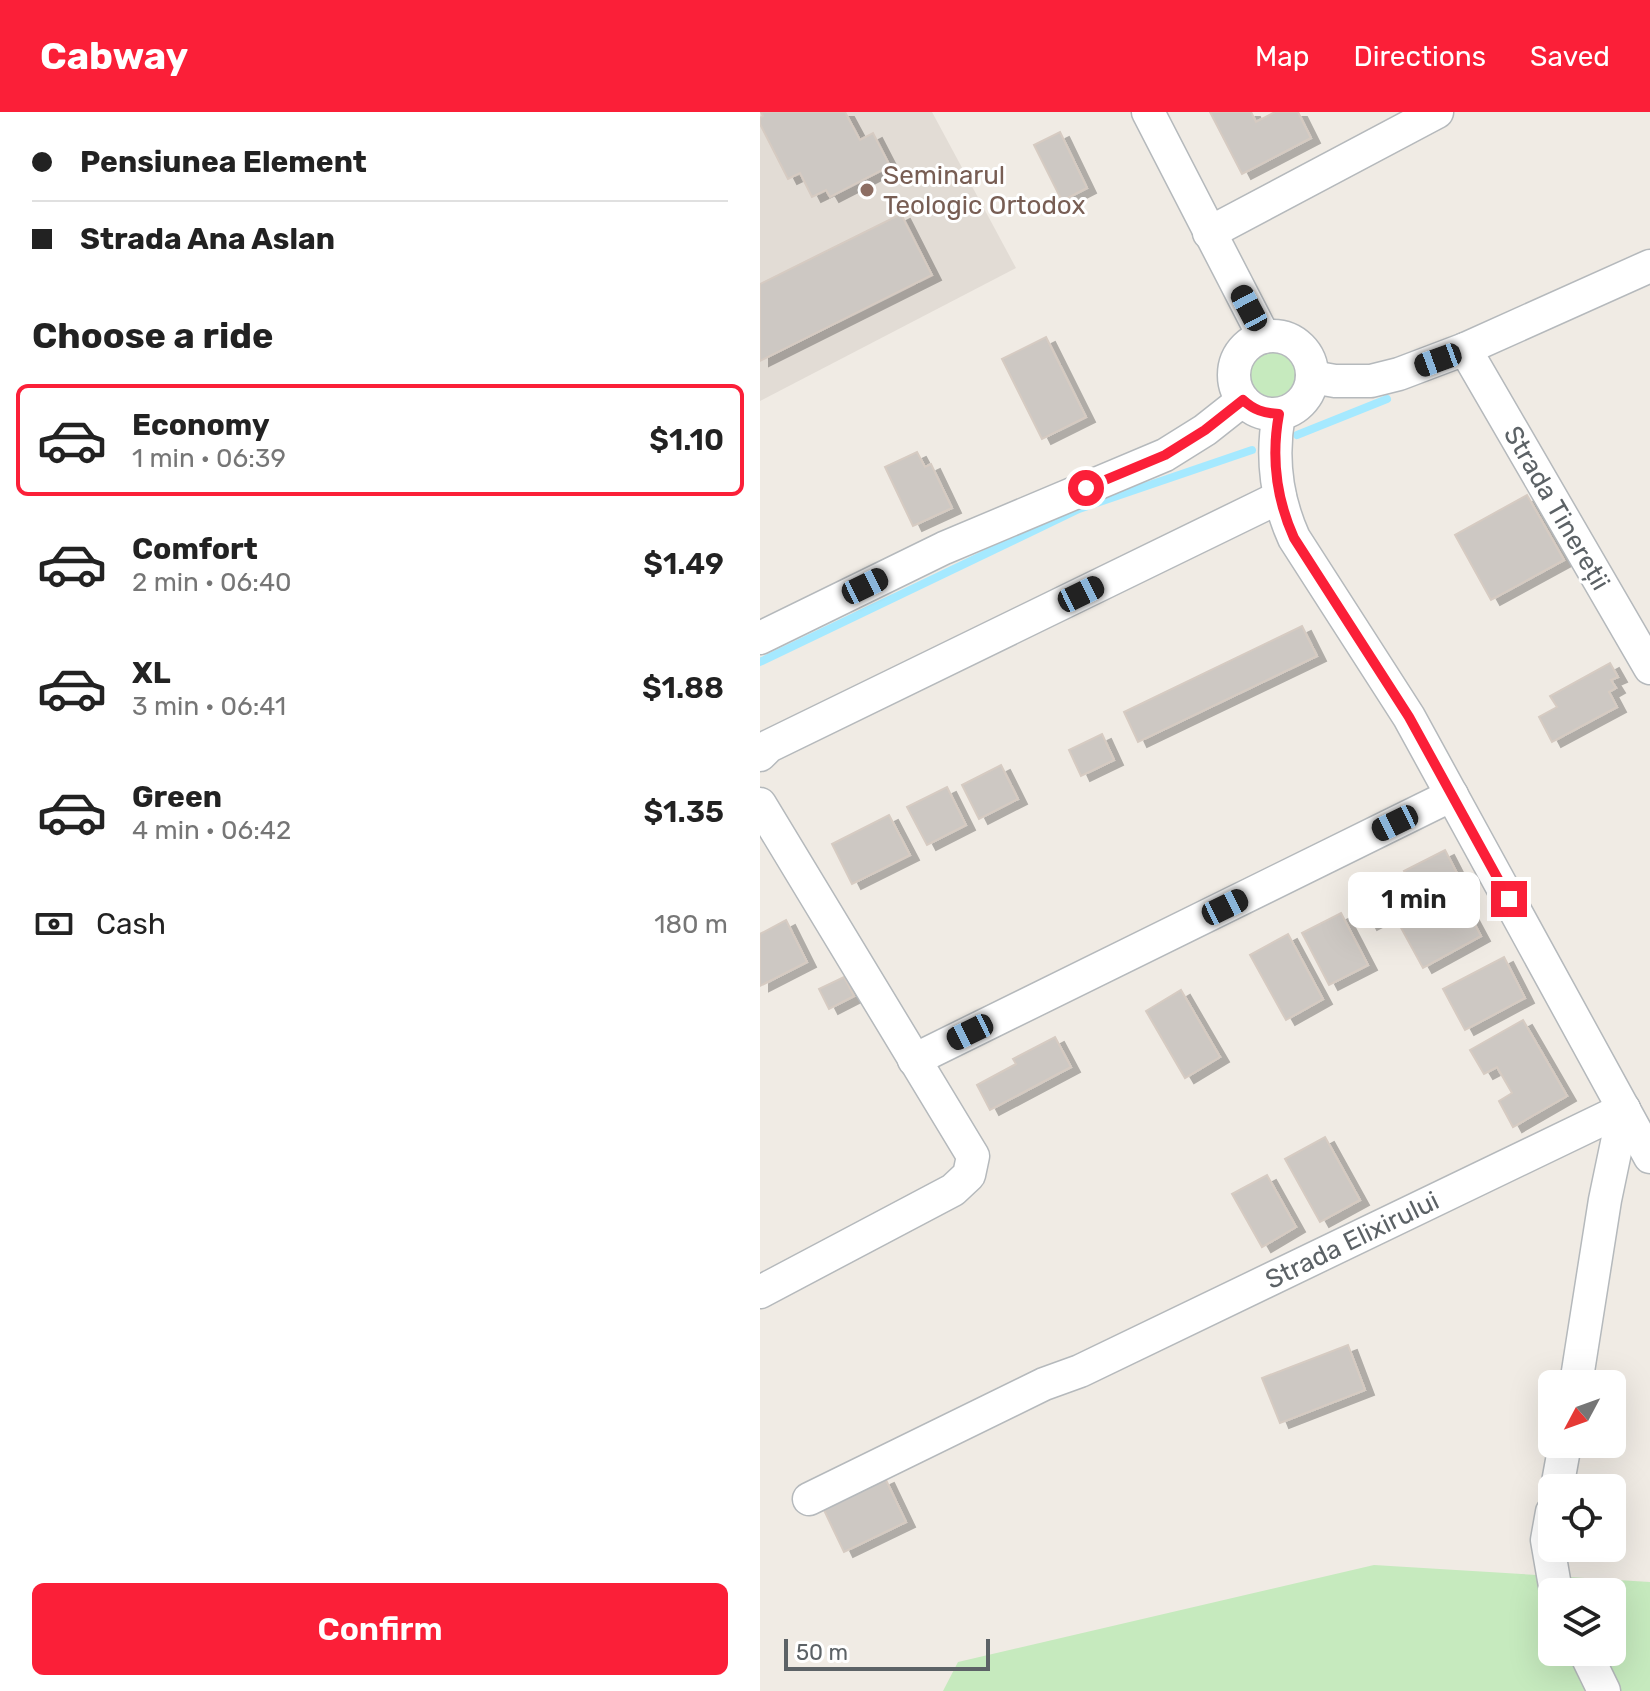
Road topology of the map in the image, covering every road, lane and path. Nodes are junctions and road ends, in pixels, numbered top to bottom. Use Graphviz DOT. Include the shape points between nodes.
graph roads {
  1 [pos="1148,112"];
  2 [pos="1437,112"];
  3 [pos="1209,233"];
  4 [pos="1650,266"];
  5 [pos="1264,337"];
  6 [pos="1465,349"];
  7 [pos="1312,377"];
  8 [pos="1243,400"];
  9 [pos="1279,414"];
  10 [pos="1280,497"];
  11 [pos="760,638"];
  12 [pos="1650,668"];
  13 [pos="760,755"];
  14 [pos="1452,795"];
  15 [pos="760,804"];
  16 [pos="914,1060"];
  17 [pos="1624,1109"];
  18 [pos="1650,1157"];
  19 [pos="760,1292"];
  20 [pos="1578,1370"];
  21 [pos="809,1499"];
  22 [pos="1592,1666"];
  23 [pos="1604,1691"];
  1 -- 3 [label="street"];
  2 -- 3 [label="street"];
  3 -- 5 [label="street"];
  4 -- 6 [label="street"];
  5 -- 7 [label="street" via="1298,345"];
  5 -- 8 [label="street" via="1252,342 1236,362 1234,376"];
  6 -- 7 [label="street" via="1371,381"];
  6 -- 12 [label="street, Strada Tinereții"];
  7 -- 9 [label="street" via="1302,401"];
  8 -- 9 [label="street" via="1253,409"];
  8 -- 11 [label="street" via="1165,455 978,533"];
  9 -- 10 [label="street" via="1275,456"];
  10 -- 13 [label="street" via="769,746"];
  10 -- 14 [label="street" via="1294,538 1409,717"];
  14 -- 16 [label="street"];
  14 -- 17 [label="street"];
  15 -- 16 [label="street"];
  16 -- 19 [label="street" via="973,1156 969,1175 953,1190"];
  17 -- 18 [label="street"];
  17 -- 20 [label="street"];
  17 -- 21 [label="street, Strada Elixirului"];
  22 -- 23 [label="street"];
}
